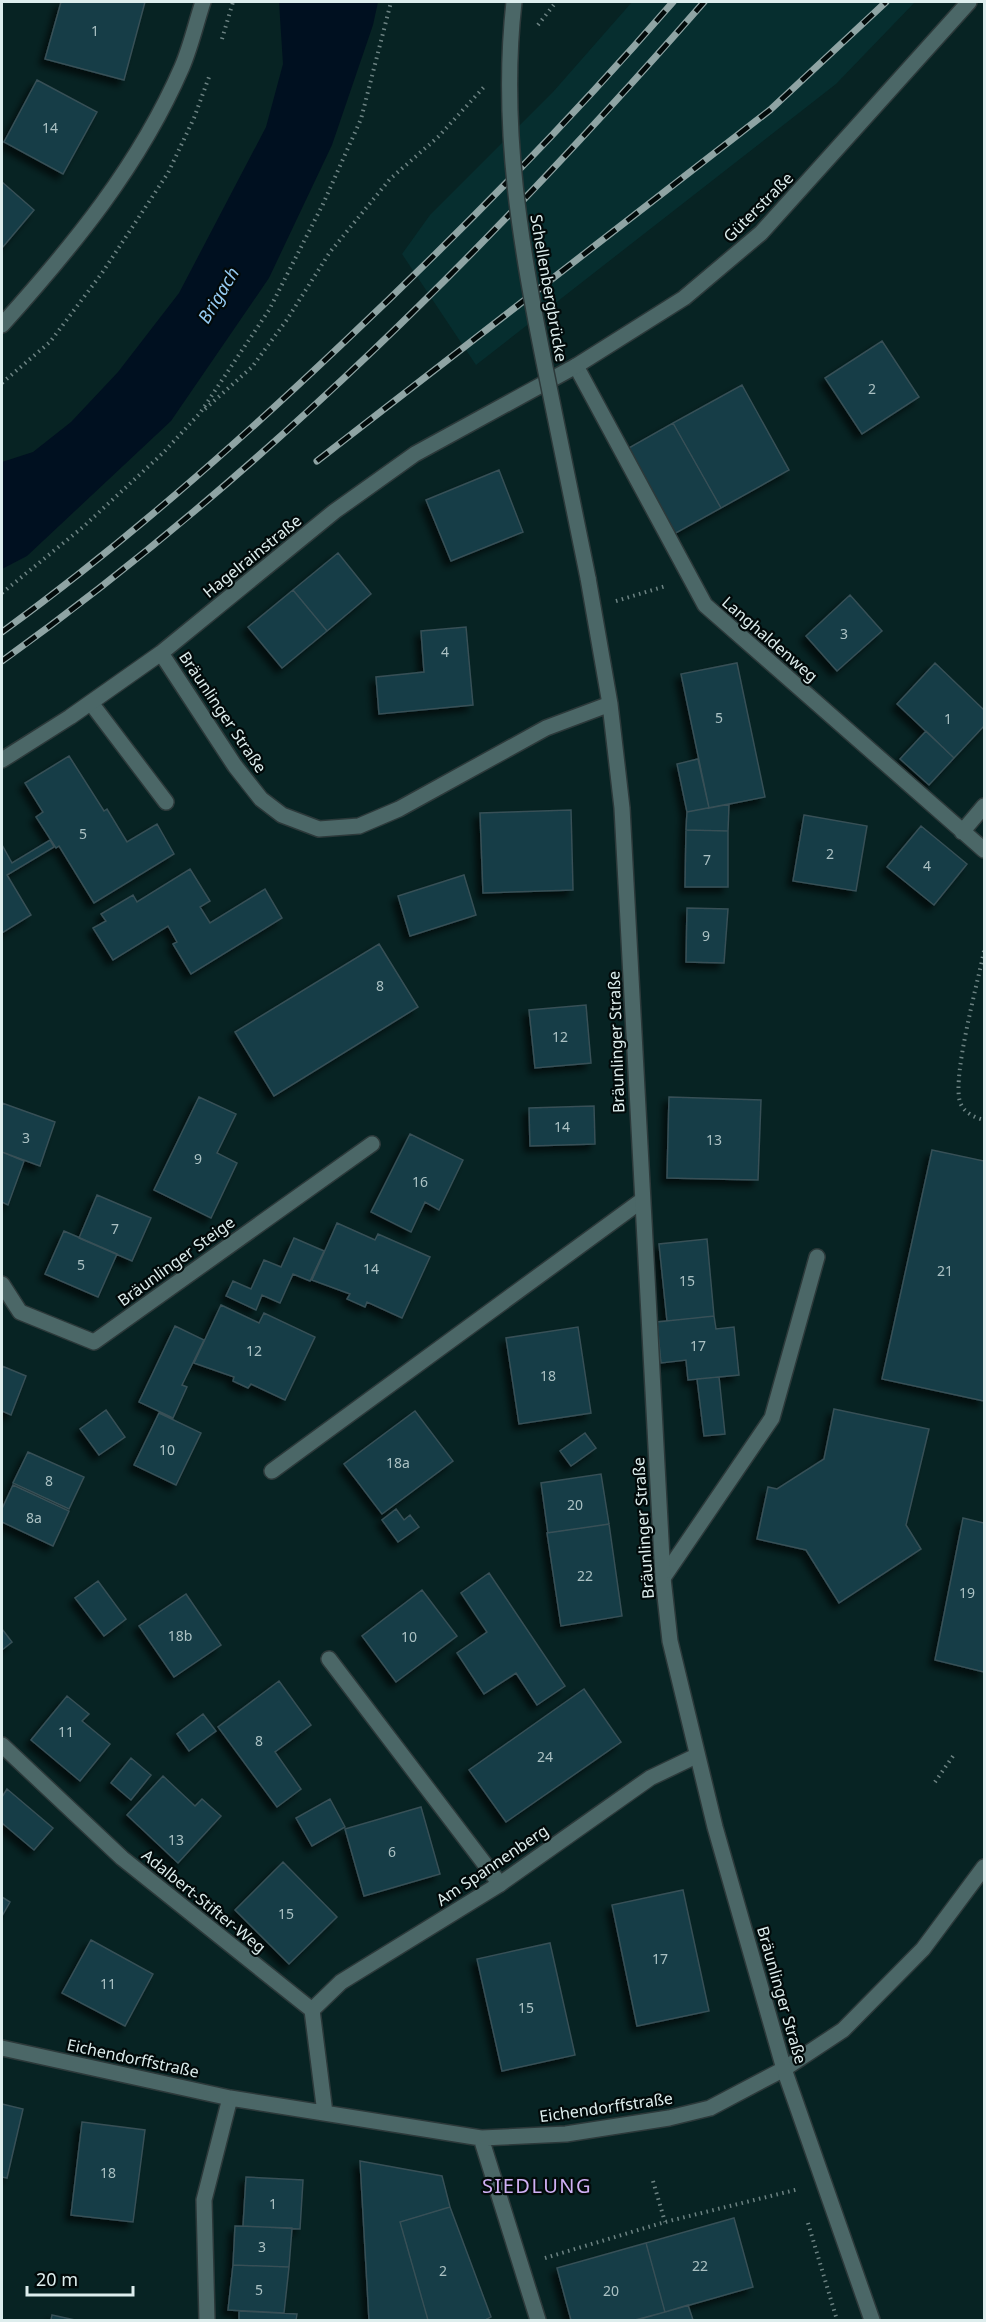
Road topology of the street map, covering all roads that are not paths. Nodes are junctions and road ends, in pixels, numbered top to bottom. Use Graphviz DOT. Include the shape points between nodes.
graph roads {
  1 [pos="203,2"];
  2 [pos="514,2"];
  3 [pos="969,2"];
  4 [pos="2,325"];
  5 [pos="576,366"];
  6 [pos="531,389"];
  7 [pos="588,578"];
  8 [pos="161,653"];
  9 [pos="91,703"];
  10 [pos="610,704"];
  11 [pos="2,760"];
  12 [pos="166,802"];
  13 [pos="984,806"];
  14 [pos="962,832"];
  15 [pos="984,850"];
  16 [pos="372,1144"];
  17 [pos="641,1201"];
  18 [pos="817,1257"];
  19 [pos="2,1284"];
  20 [pos="272,1470"];
  21 [pos="663,1578"];
  22 [pos="329,1659"];
  23 [pos="2,1746"];
  24 [pos="696,1756"];
  25 [pos="984,1867"];
  26 [pos="500,1884"];
  27 [pos="312,2010"];
  28 [pos="2,2048"];
  29 [pos="784,2069"];
  30 [pos="230,2098"];
  31 [pos="325,2113"];
  32 [pos="481,2138"];
  33 [pos="207,2320"];
  34 [pos="538,2320"];
  35 [pos="872,2320"];
  1 -- 4 [label="street" via="183,66 139,152 92,221"];
  2 -- 7 [label="street, Schellenbergbrücke, bridge" via="508,111 516,199 527,279"];
  3 -- 5 [label="street, Güterstraße" via="761,233 684,298"];
  5 -- 6 [label="street, Güterstraße"];
  5 -- 14 [label="street, Langhaldenweg" via="705,605"];
  6 -- 8 [label="street, Hagelrainstraße" via="415,454 335,511"];
  7 -- 10 [label="street, Bräunlinger Straße"];
  8 -- 9 [label="street, Hagelrainstraße"];
  8 -- 10 [label="street, Bräunlinger Straße" via="261,799 282,815 319,829 359,826 399,809 546,728"];
  9 -- 11 [label="street, Hagelrainstraße"];
  9 -- 12 [label="street"];
  10 -- 17 [label="street, Bräunlinger Straße" via="622,808"];
  13 -- 14 [label="street"];
  14 -- 15 [label="street, Langhaldenweg"];
  16 -- 19 [label="street, Bräunlinger Steige" via="94,1342 20,1312"];
  17 -- 20 [label="street"];
  17 -- 21 [label="street, Bräunlinger Straße"];
  18 -- 21 [label="street" via="772,1418"];
  21 -- 24 [label="street, Bräunlinger Straße" via="670,1641"];
  22 -- 26 [label="street"];
  23 -- 27 [label="street, Adalbert-Stifter-Weg" via="122,1858"];
  24 -- 26 [label="street, Am Spannenberg" via="650,1778"];
  24 -- 29 [label="street, Bräunlinger Straße"];
  25 -- 29 [label="street, Eichendorffstraße" via="922,1949 843,2030"];
  26 -- 27 [label="street, Am Spannenberg" via="341,1982"];
  27 -- 31 [label="street"];
  28 -- 30 [label="street, Eichendorffstraße"];
  29 -- 32 [label="street, Eichendorffstraße" via="710,2108 669,2118 566,2134"];
  29 -- 35 [label="street, Bräunlinger Straße"];
  30 -- 31 [label="street, Eichendorffstraße"];
  30 -- 33 [label="street" via="204,2200"];
  31 -- 32 [label="street, Eichendorffstraße"];
  32 -- 34 [label="street"];
}
